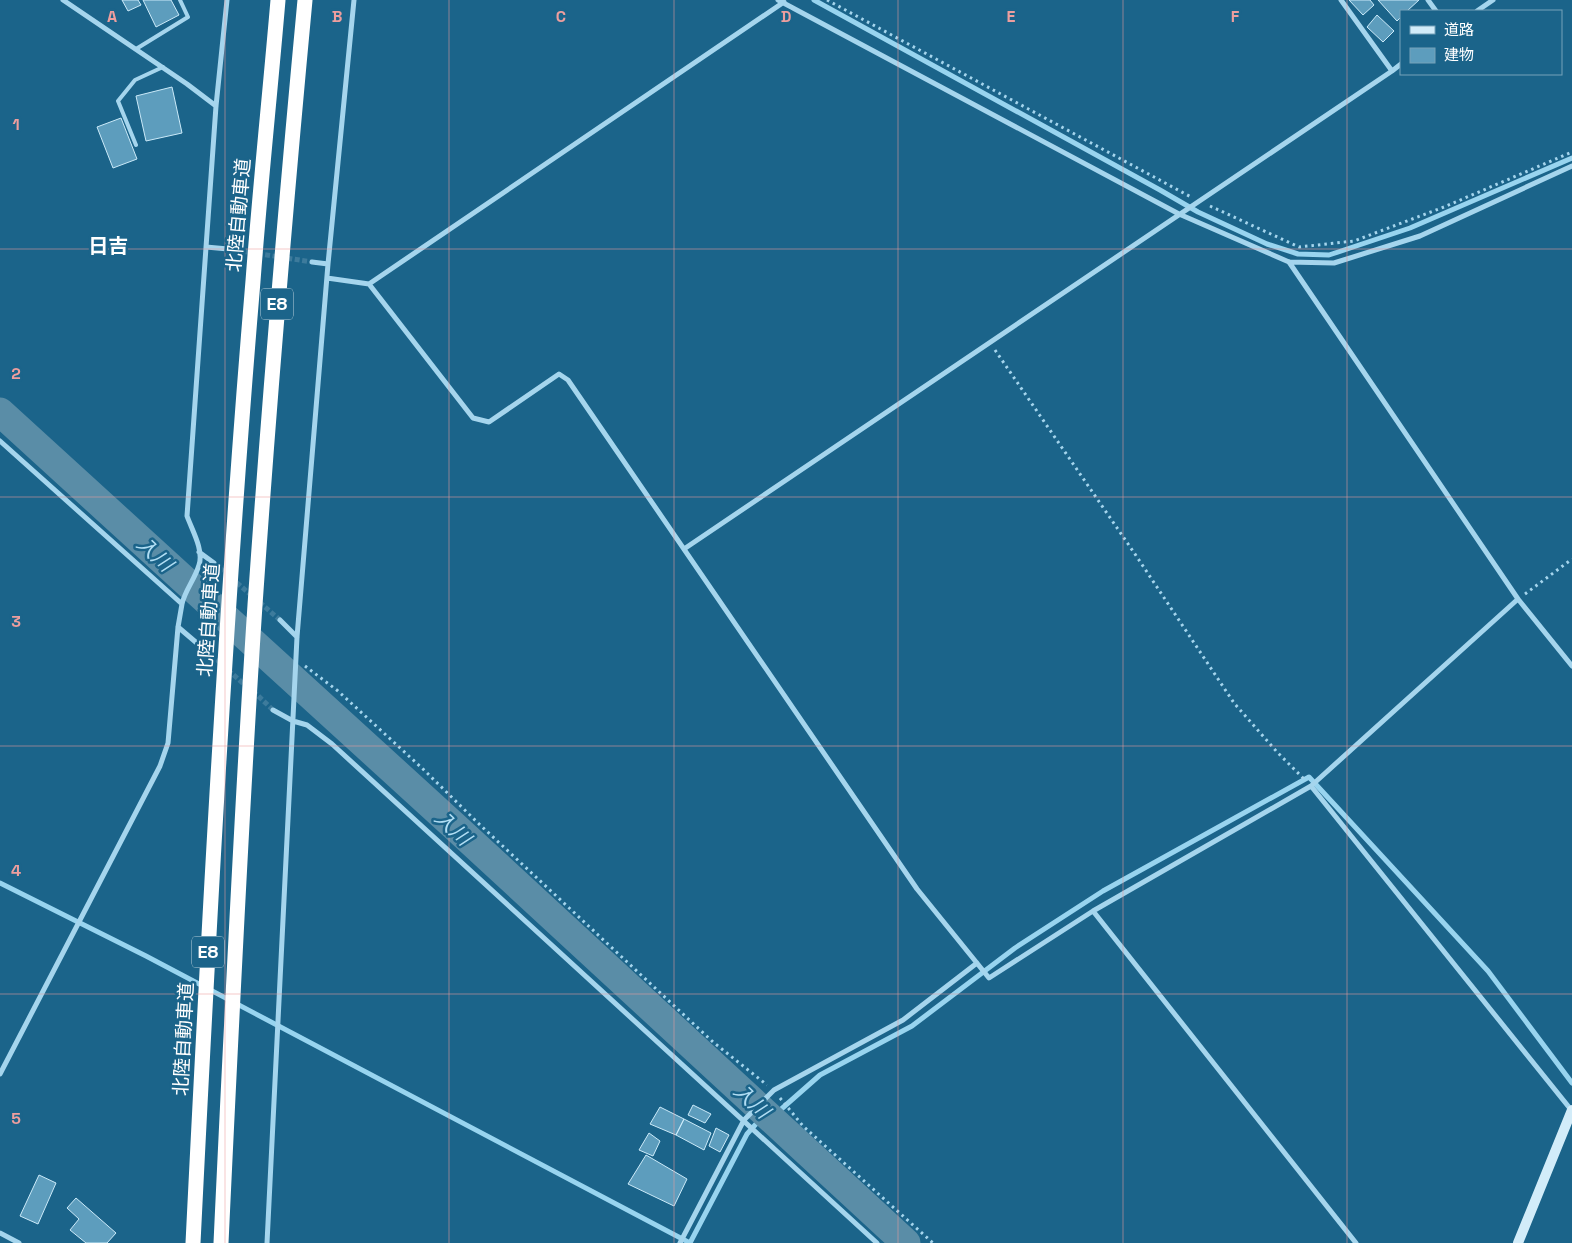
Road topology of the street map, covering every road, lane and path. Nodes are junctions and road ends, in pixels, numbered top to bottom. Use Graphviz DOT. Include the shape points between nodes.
graph roads {
  1 [pos="62,0"];
  2 [pos="180,0"];
  3 [pos="227,0"];
  4 [pos="278,0"];
  5 [pos="305,0"];
  6 [pos="354,0"];
  7 [pos="827,0"];
  8 [pos="1341,0"];
  9 [pos="1493,0"];
  10 [pos="782,1"];
  11 [pos="1478,10"];
  12 [pos="136,49"];
  13 [pos="1400,65"];
  14 [pos="162,67"];
  15 [pos="1392,71"];
  16 [pos="216,106"];
  17 [pos="136,145"];
  18 [pos="1572,152"];
  19 [pos="1572,166"];
  20 [pos="1197,201"];
  21 [pos="1179,214"];
  22 [pos="206,247"];
  23 [pos="228,249"];
  24 [pos="312,262"];
  25 [pos="1289,262"];
  26 [pos="328,264"];
  27 [pos="327,278"];
  28 [pos="369,284"];
  29 [pos="990,342"];
  30 [pos="0,441"];
  31 [pos="684,549"];
  32 [pos="199,552"];
  33 [pos="1572,559"];
  34 [pos="214,563"];
  35 [pos="1518,599"];
  36 [pos="182,604"];
  37 [pos="280,620"];
  38 [pos="178,628"];
  39 [pos="297,637"];
  40 [pos="206,650"];
  41 [pos="297,659"];
  42 [pos="1572,666"];
  43 [pos="273,710"];
  44 [pos="293,721"];
  45 [pos="1310,786"];
  46 [pos="1094,911"];
  47 [pos="977,963"];
  48 [pos="0,1074"];
  49 [pos="774,1090"];
  50 [pos="1572,1111"];
  51 [pos="744,1120"];
  52 [pos="0,1233"];
  53 [pos="19,1243"];
  54 [pos="193,1243"];
  55 [pos="221,1243"];
  56 [pos="267,1243"];
  57 [pos="680,1243"];
  58 [pos="876,1243"];
  59 [pos="934,1243"];
  60 [pos="1356,1243"];
  61 [pos="1518,1243"];
  1 -- 12 [label="street"];
  2 -- 12 [label="lane" via="188,17"];
  3 -- 16 [label="street"];
  4 -- 54 [label="highway, 北陸自動車道 / E8" via="230,592"];
  5 -- 55 [label="highway, E8" via="279,283 255,608"];
  6 -- 26 [label="street"];
  7 -- 20 [label="path"];
  8 -- 15 [label="street"];
  9 -- 11 [label="street"];
  10 -- 21 [label="street"];
  10 -- 28 [label="street"];
  12 -- 14 [label="street"];
  13 -- 15 [label="street"];
  14 -- 16 [label="street"];
  14 -- 17 [label="lane" via="134,80 118,101"];
  15 -- 20 [label="street"];
  16 -- 22 [label="street"];
  18 -- 20 [label="path" via="1444,207 1354,241 1299,247"];
  19 -- 25 [label="street" via="1420,236 1334,263"];
  20 -- 21 [label="street"];
  21 -- 25 [label="street"];
  21 -- 29 [label="street"];
  22 -- 23 [label="street"];
  22 -- 32 [label="street" via="187,516"];
  24 -- 26 [label="street"];
  25 -- 35 [label="street"];
  26 -- 27 [label="street"];
  27 -- 28 [label="street"];
  27 -- 39 [label="street"];
  28 -- 31 [label="street" via="473,418 490,422 559,374 568,380"];
  29 -- 31 [label="street"];
  29 -- 45 [label="path" via="1234,703"];
  30 -- 36 [label="street"];
  31 -- 47 [label="street" via="917,889"];
  32 -- 34 [label="street"];
  32 -- 36 [label="street" via="200,564"];
  33 -- 35 [label="path"];
  35 -- 42 [label="street"];
  35 -- 45 [label="street"];
  36 -- 38 [label="street"];
  37 -- 39 [label="street"];
  38 -- 40 [label="street"];
  38 -- 48 [label="street" via="168,743 160,766"];
  39 -- 41 [label="street"];
  41 -- 44 [label="street"];
  41 -- 49 [label="path" via="338,691 409,756 713,1042"];
  43 -- 44 [label="street"];
  44 -- 51 [label="street" via="307,725 332,744"];
  44 -- 56 [label="street"];
  45 -- 46 [label="street"];
  45 -- 50 [label="street"];
  46 -- 47 [label="street" via="989,978"];
  46 -- 60 [label="street"];
  47 -- 49 [label="street" via="902,1020"];
  49 -- 51 [label="street"];
  49 -- 59 [label="path" via="803,1126"];
  50 -- 61 [label="main road"];
  51 -- 57 [label="street"];
  51 -- 58 [label="street"];
  52 -- 53 [label="street"];
}
